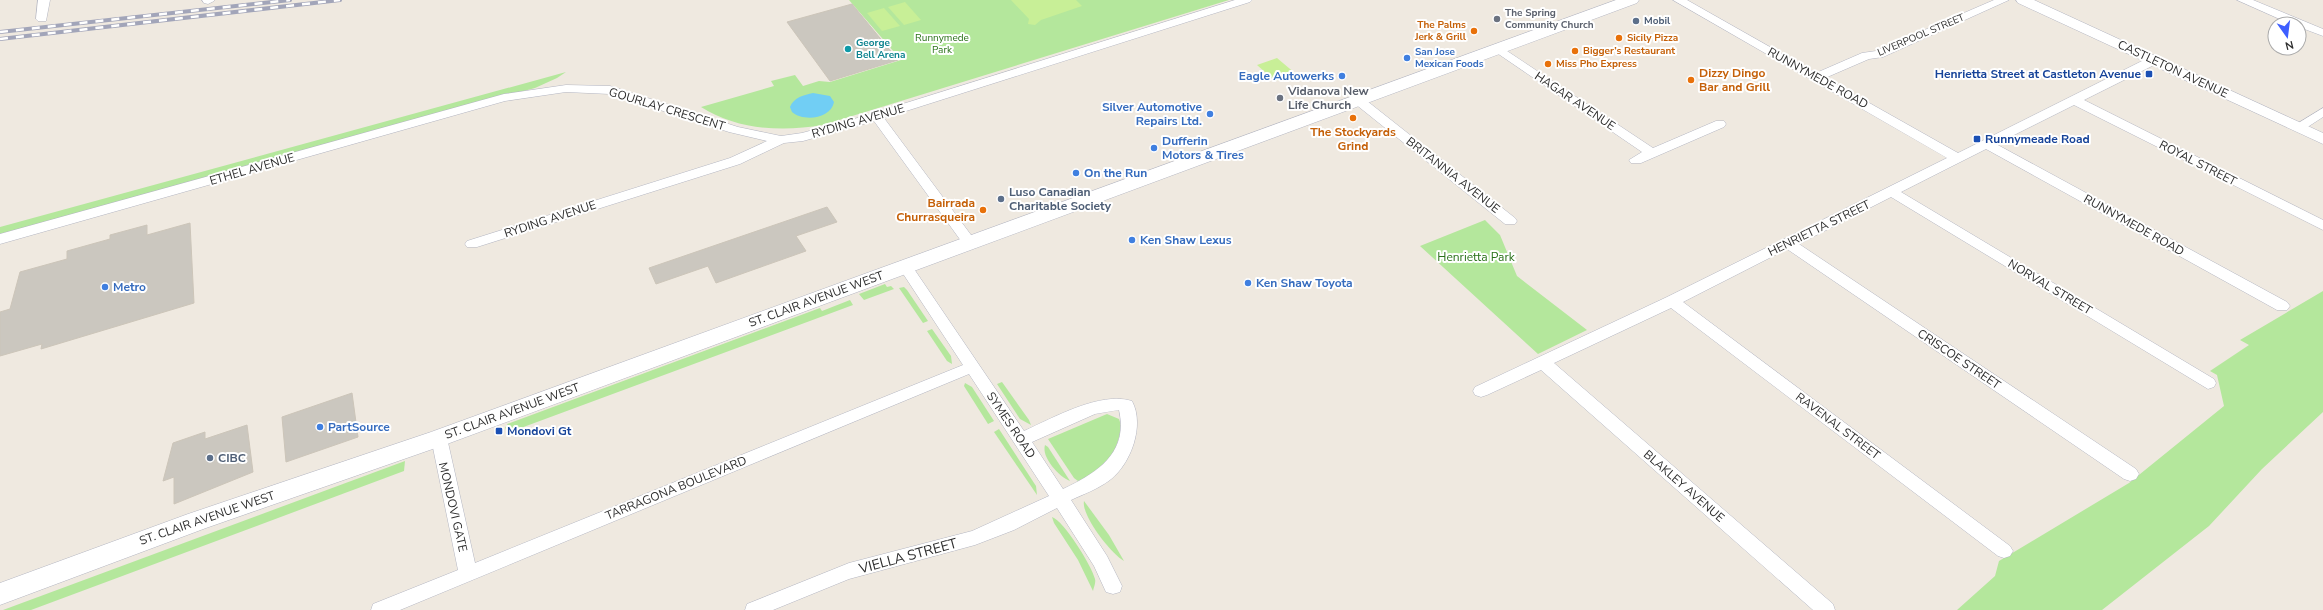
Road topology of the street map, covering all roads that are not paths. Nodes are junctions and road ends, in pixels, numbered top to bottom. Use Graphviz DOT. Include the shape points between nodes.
graph roads {
  1 [pos="44,0"];
  2 [pos="1246,0"];
  3 [pos="1631,0"];
  4 [pos="1678,0"];
  5 [pos="2003,0"];
  6 [pos="2023,0"];
  7 [pos="2243,0"];
  8 [pos="42,19"];
  9 [pos="2323,33"];
  10 [pos="1498,49"];
  11 [pos="2154,60"];
  12 [pos="1816,77"];
  13 [pos="504,98"];
  14 [pos="1358,100"];
  15 [pos="2074,100"];
  16 [pos="2323,112"];
  17 [pos="876,116"];
  18 [pos="1720,124"];
  19 [pos="2298,127"];
  20 [pos="2323,139"];
  21 [pos="781,140"];
  22 [pos="1986,144"];
  23 [pos="1652,153"];
  24 [pos="1958,158"];
  25 [pos="1636,160"];
  26 [pos="1892,192"];
  27 [pos="1510,220"];
  28 [pos="2323,226"];
  29 [pos="0,238"];
  30 [pos="969,242"];
  31 [pos="1788,243"];
  32 [pos="472,244"];
  33 [pos="905,266"];
  34 [pos="1672,301"];
  35 [pos="2282,306"];
  36 [pos="1542,362"];
  37 [pos="972,367"];
  38 [pos="2208,383"];
  39 [pos="1482,391"];
  40 [pos="438,438"];
  41 [pos="1022,440"];
  42 [pos="2130,474"];
  43 [pos="1060,498"];
  44 [pos="2004,551"];
  45 [pos="468,575"];
  46 [pos="1113,586"];
  47 [pos="0,594"];
  48 [pos="380,610"];
  49 [pos="754,610"];
  50 [pos="1826,610"];
  1 -- 8 [label="street"];
  2 -- 17 [label="street, RYDING AVENUE"];
  3 -- 10 [label="main road, ST. CLAIR AVENUE WEST"];
  4 -- 12 [label="street, RUNNYMEDE ROAD"];
  5 -- 12 [label="street, LIVERPOOL STREET" via="1879,54 1866,56"];
  6 -- 11 [label="street, CASTLETON AVENUE"];
  7 -- 9 [label="street"];
  10 -- 14 [label="main road, ST. CLAIR AVENUE WEST"];
  10 -- 23 [label="street, HAGAR AVENUE"];
  11 -- 15 [label="street, HENRIETTA STREET"];
  11 -- 19 [label="street, CASTLETON AVENUE"];
  12 -- 24 [label="street, RUNNYMEDE ROAD"];
  13 -- 21 [label="street, GOURLAY CRESCENT" via="552,90 604,89 627,94 739,132"];
  13 -- 29 [label="street, ETHEL AVENUE"];
  14 -- 27 [label="street, BRITANNIA AVENUE"];
  14 -- 30 [label="main road, ST. CLAIR AVENUE WEST"];
  15 -- 22 [label="street, HENRIETTA STREET"];
  15 -- 28 [label="street, ROYAL STREET"];
  16 -- 19 [label="street"];
  17 -- 21 [label="street, RYDING AVENUE" via="803,137"];
  17 -- 30 [label="street"];
  18 -- 23 [label="street"];
  19 -- 20 [label="street, CASTLETON AVENUE"];
  21 -- 32 [label="street, RYDING AVENUE" via="735,161"];
  22 -- 24 [label="street, HENRIETTA STREET"];
  22 -- 35 [label="street, RUNNYMEDE ROAD"];
  23 -- 25 [label="street"];
  24 -- 26 [label="street, HENRIETTA STREET"];
  26 -- 31 [label="street, HENRIETTA STREET"];
  26 -- 38 [label="street, NORVAL STREET"];
  30 -- 33 [label="main road, ST. CLAIR AVENUE WEST"];
  31 -- 34 [label="street, HENRIETTA STREET"];
  31 -- 42 [label="street, CRISCOE STREET"];
  33 -- 37 [label="street, SYMES ROAD"];
  33 -- 40 [label="main road, ST. CLAIR AVENUE WEST"];
  34 -- 36 [label="street, HENRIETTA STREET"];
  34 -- 44 [label="street, RAVENAL STREET"];
  36 -- 39 [label="street, HENRIETTA STREET"];
  36 -- 50 [label="street, BLAKLEY AVENUE"];
  37 -- 41 [label="street, SYMES ROAD"];
  37 -- 45 [label="street, TARRAGONA BOULEVARD"];
  40 -- 45 [label="street, MONDOVI GATE"];
  40 -- 47 [label="main road, ST. CLAIR AVENUE WEST" via="197,521"];
  41 -- 43 [label="street, SYMES ROAD"];
  41 -- 43 [label="street, VIELLA STREET" via="1108,403 1121,402 1126,405 1128,431 1114,466 1100,477"];
  43 -- 46 [label="street, SYMES ROAD" via="1101,561"];
  43 -- 49 [label="street, VIELLA STREET" via="976,537 849,571 796,590"];
  45 -- 48 [label="street, TARRAGONA BOULEVARD"];
}
